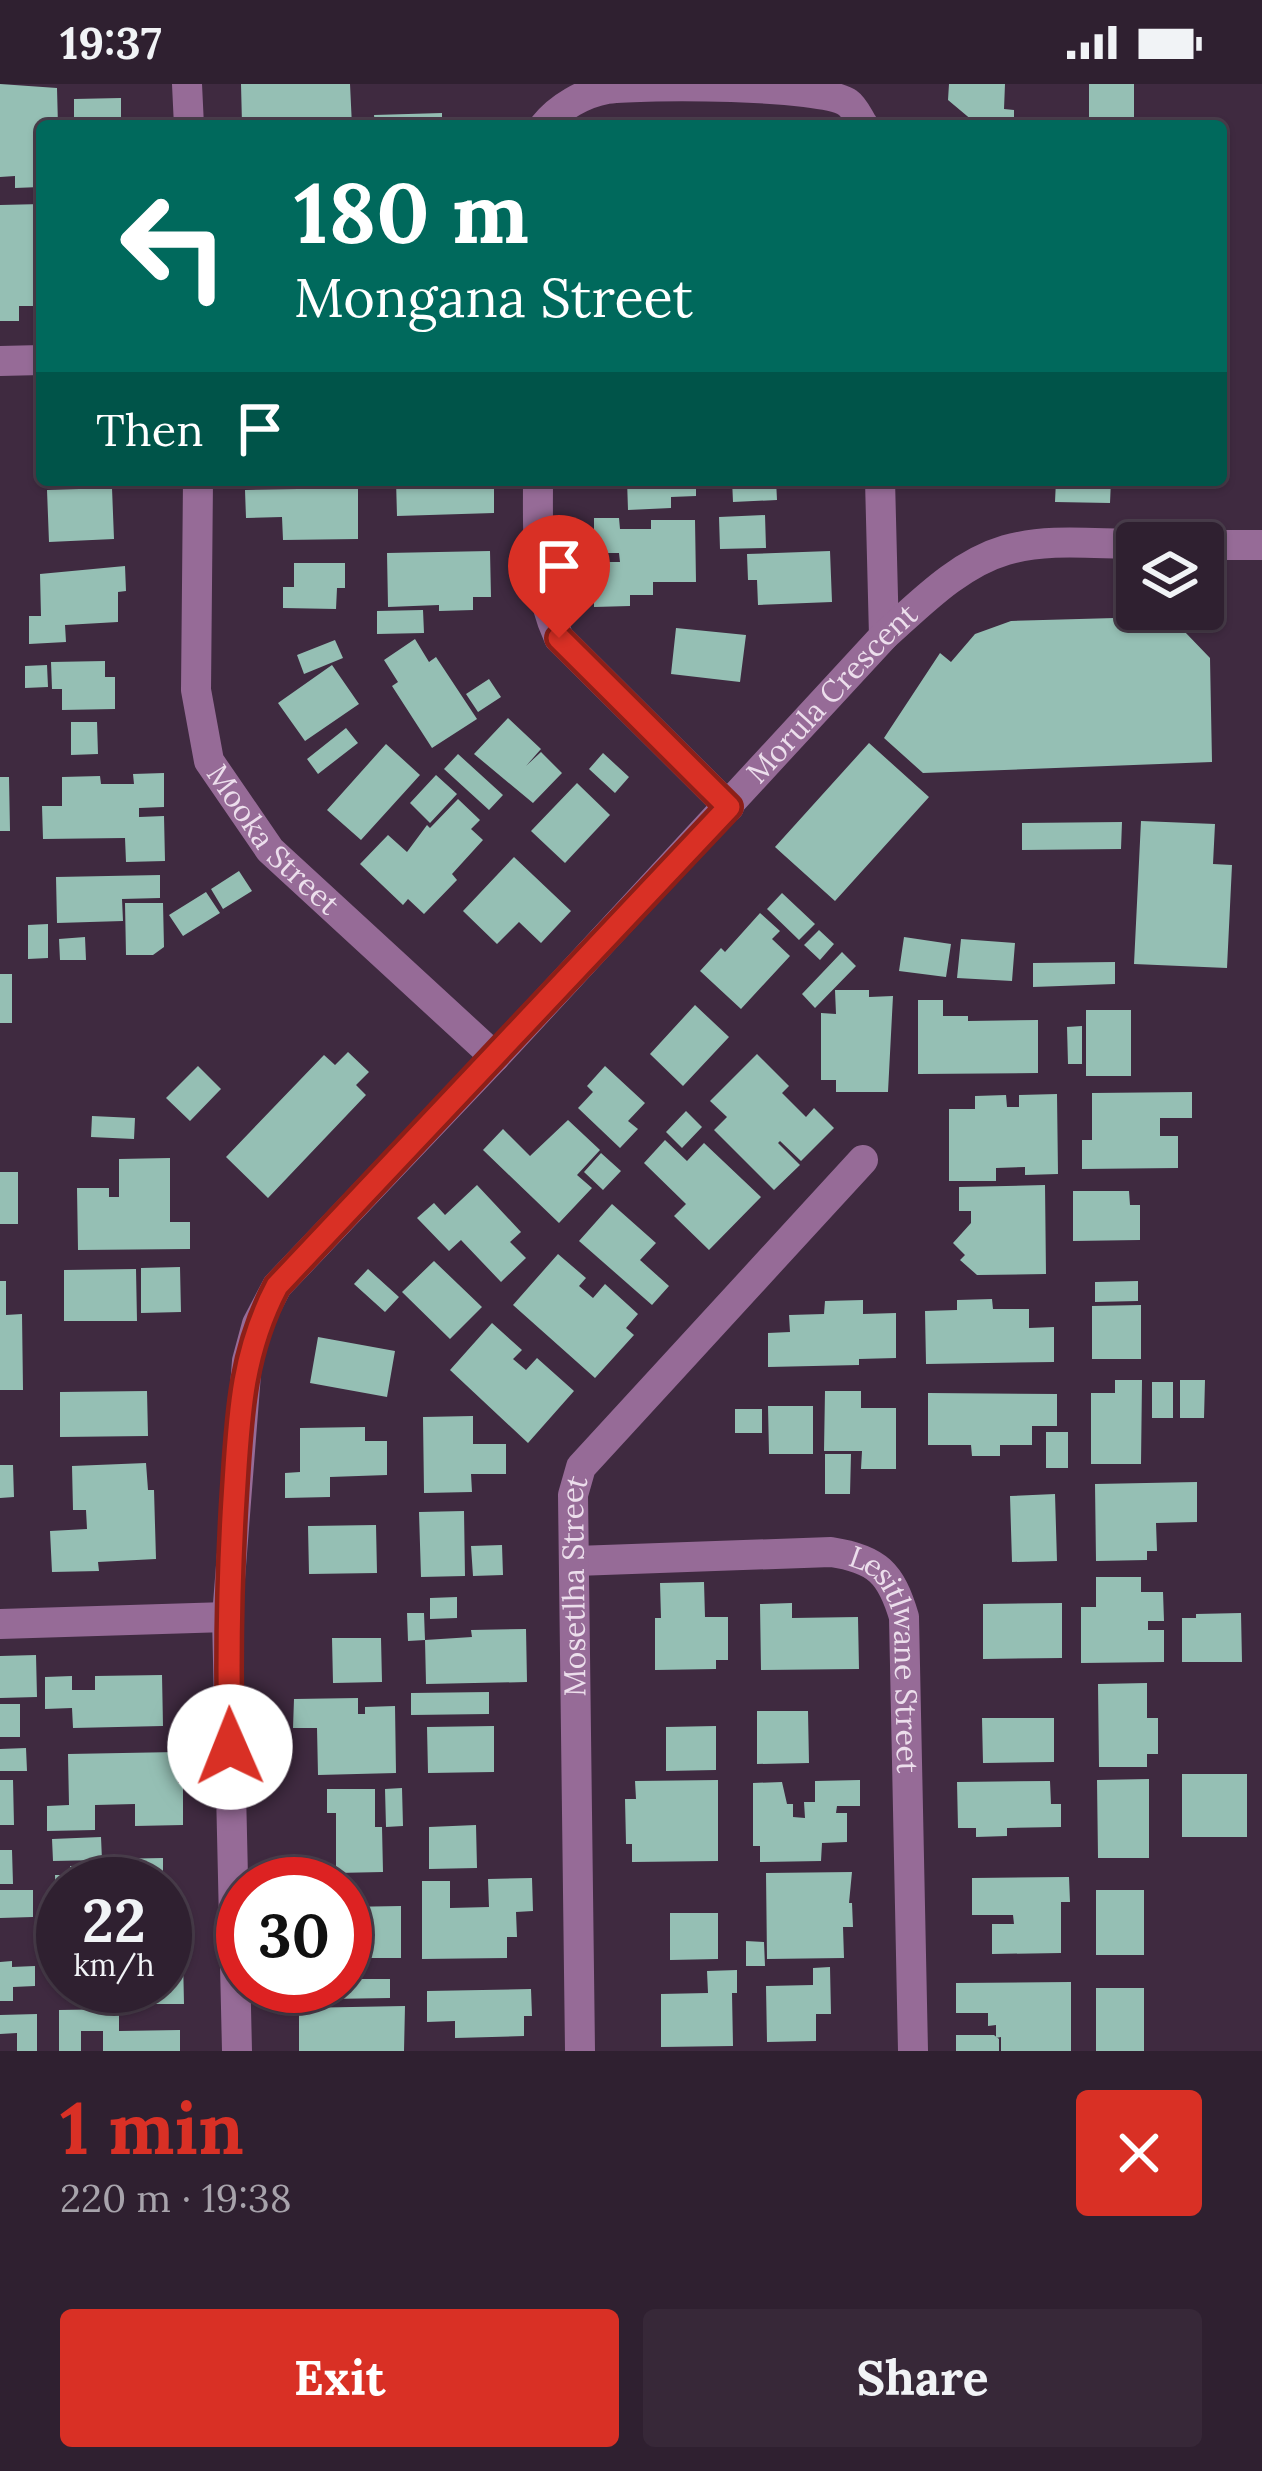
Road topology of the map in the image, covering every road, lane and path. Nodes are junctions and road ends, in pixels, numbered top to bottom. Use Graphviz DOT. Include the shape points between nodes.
graph roads {
  1 [pos="187,84"];
  2 [pos="189,120"];
  3 [pos="551,120"];
  4 [pos="860,120"];
  5 [pos="36,360"];
  6 [pos="0,361"];
  7 [pos="198,486"];
  8 [pos="538,486"];
  9 [pos="880,486"];
  10 [pos="1116,544"];
  11 [pos="1224,544"];
  12 [pos="1262,545"];
  13 [pos="884,636"];
  14 [pos="729,807"];
  15 [pos="496,1057"];
  16 [pos="862,1160"];
  17 [pos="576,1561"];
  18 [pos="226,1617"];
  19 [pos="0,1624"];
  20 [pos="237,2051"];
  21 [pos="580,2051"];
  22 [pos="913,2051"];
  1 -- 2 [label="street"];
  3 -- 4 [label="street" via="606,89 754,88 827,93"];
  5 -- 6 [label="street"];
  7 -- 15 [label="street, Mooka Street" via="196,690 209,761 270,850"];
  8 -- 14 [label="street" via="539,572 559,638"];
  9 -- 13 [label="street"];
  10 -- 13 [label="street, Morula Crescent" via="1004,550 942,586"];
  11 -- 12 [label="street"];
  13 -- 14 [label="street, Morula Crescent"];
  14 -- 15 [label="street, Morula Crescent"];
  15 -- 18 [label="street, Morula Crescent" via="277,1286 257,1324 240,1411"];
  16 -- 17 [label="street, Mosetlha Street" via="581,1467 573,1495"];
  17 -- 21 [label="street, Mosetlha Street"];
  17 -- 22 [label="street, Lesitlwane Street" via="831,1552 859,1557 896,1588 904,1617"];
  18 -- 19 [label="street"];
  18 -- 20 [label="street, Morula Crescent"];
}
